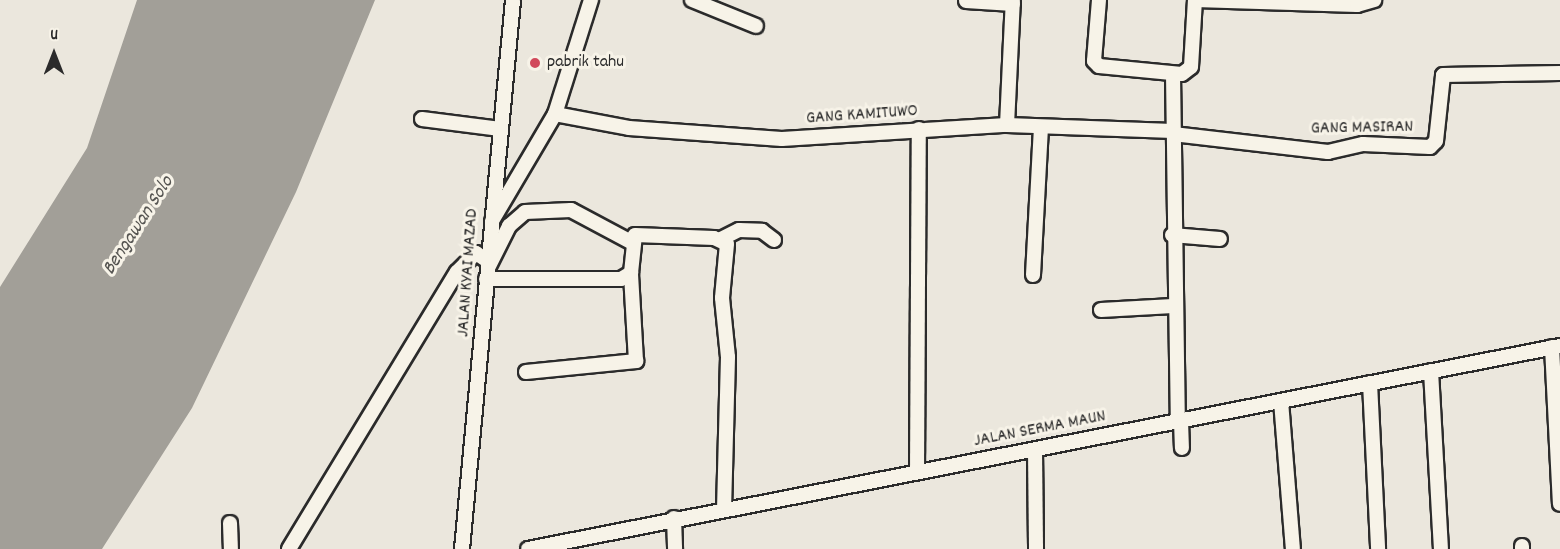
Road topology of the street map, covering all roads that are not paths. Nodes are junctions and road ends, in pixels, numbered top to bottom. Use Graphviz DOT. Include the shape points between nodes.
graph roads {
  1 [pos="513,0"];
  2 [pos="591,0"];
  3 [pos="692,0"];
  4 [pos="1099,0"];
  5 [pos="1374,0"];
  6 [pos="966,1"];
  7 [pos="1013,2"];
  8 [pos="756,26"];
  9 [pos="1560,73"];
  10 [pos="1173,74"];
  11 [pos="555,114"];
  12 [pos="422,119"];
  13 [pos="1007,125"];
  14 [pos="500,129"];
  15 [pos="919,129"];
  16 [pos="1041,129"];
  17 [pos="1173,133"];
  18 [pos="489,227"];
  19 [pos="1173,235"];
  20 [pos="721,238"];
  21 [pos="1220,239"];
  22 [pos="774,240"];
  23 [pos="631,242"];
  24 [pos="486,270"];
  25 [pos="631,273"];
  26 [pos="1033,275"];
  27 [pos="1173,306"];
  28 [pos="1101,310"];
  29 [pos="1556,347"];
  30 [pos="1431,371"];
  31 [pos="526,372"];
  32 [pos="1370,383"];
  33 [pos="1281,401"];
  34 [pos="1179,421"];
  35 [pos="1182,448"];
  36 [pos="1035,450"];
  37 [pos="917,472"];
  38 [pos="1560,504"];
  39 [pos="724,508"];
  40 [pos="674,518"];
  41 [pos="230,523"];
  42 [pos="231,549"];
  43 [pos="289,549"];
  44 [pos="462,549"];
  45 [pos="528,549"];
  46 [pos="675,549"];
  47 [pos="1036,549"];
  48 [pos="1293,549"];
  49 [pos="1378,549"];
  50 [pos="1441,549"];
  1 -- 14 [label="street, JALAN KYAI MAZAD"];
  2 -- 11 [label="street"];
  3 -- 8 [label="street"];
  4 -- 10 [label="street" via="1094,60 1099,66"];
  5 -- 10 [label="street" via="1358,5 1195,0 1191,67 1187,74"];
  6 -- 7 [label="street"];
  7 -- 13 [label="street"];
  9 -- 17 [label="street, GANG MASIRAN" via="1443,75 1436,141 1430,147 1363,144 1328,152"];
  10 -- 17 [label="street"];
  11 -- 15 [label="street, GANG KAMITUWO" via="629,128 771,139"];
  11 -- 18 [label="street"];
  12 -- 14 [label="street"];
  13 -- 15 [label="street, GANG KAMITUWO"];
  13 -- 16 [label="street, GANG KAMITUWO"];
  14 -- 18 [label="street, JALAN KYAI MAZAD"];
  15 -- 37 [label="street"];
  16 -- 17 [label="street, GANG KAMITUWO"];
  16 -- 26 [label="street"];
  17 -- 19 [label="street"];
  18 -- 24 [label="street, JALAN KYAI MAZAD"];
  19 -- 21 [label="street"];
  19 -- 27 [label="street"];
  20 -- 22 [label="street" via="739,231 762,231"];
  20 -- 23 [label="street" via="645,234"];
  20 -- 39 [label="street" via="727,244 722,298 728,357"];
  23 -- 24 [label="street" via="571,210 525,212 509,226"];
  23 -- 25 [label="street"];
  24 -- 25 [label="street" via="611,279"];
  24 -- 43 [label="street" via="476,253 458,272"];
  24 -- 44 [label="street, JALAN KYAI MAZAD"];
  25 -- 31 [label="street" via="636,361"];
  27 -- 28 [label="street"];
  27 -- 34 [label="street"];
  29 -- 30 [label="street, JALAN SERMA MAUN"];
  29 -- 38 [label="street"];
  30 -- 32 [label="street, JALAN SERMA MAUN"];
  30 -- 50 [label="street"];
  32 -- 33 [label="street, JALAN SERMA MAUN"];
  32 -- 49 [label="street"];
  33 -- 34 [label="street, JALAN SERMA MAUN"];
  33 -- 48 [label="street"];
  34 -- 35 [label="street"];
  34 -- 36 [label="street, JALAN SERMA MAUN"];
  36 -- 37 [label="street, JALAN SERMA MAUN"];
  36 -- 47 [label="street"];
  37 -- 39 [label="street, JALAN SERMA MAUN"];
  39 -- 40 [label="street, JALAN SERMA MAUN"];
  40 -- 45 [label="street, JALAN SERMA MAUN"];
  40 -- 46 [label="street"];
  41 -- 42 [label="street"];
}
